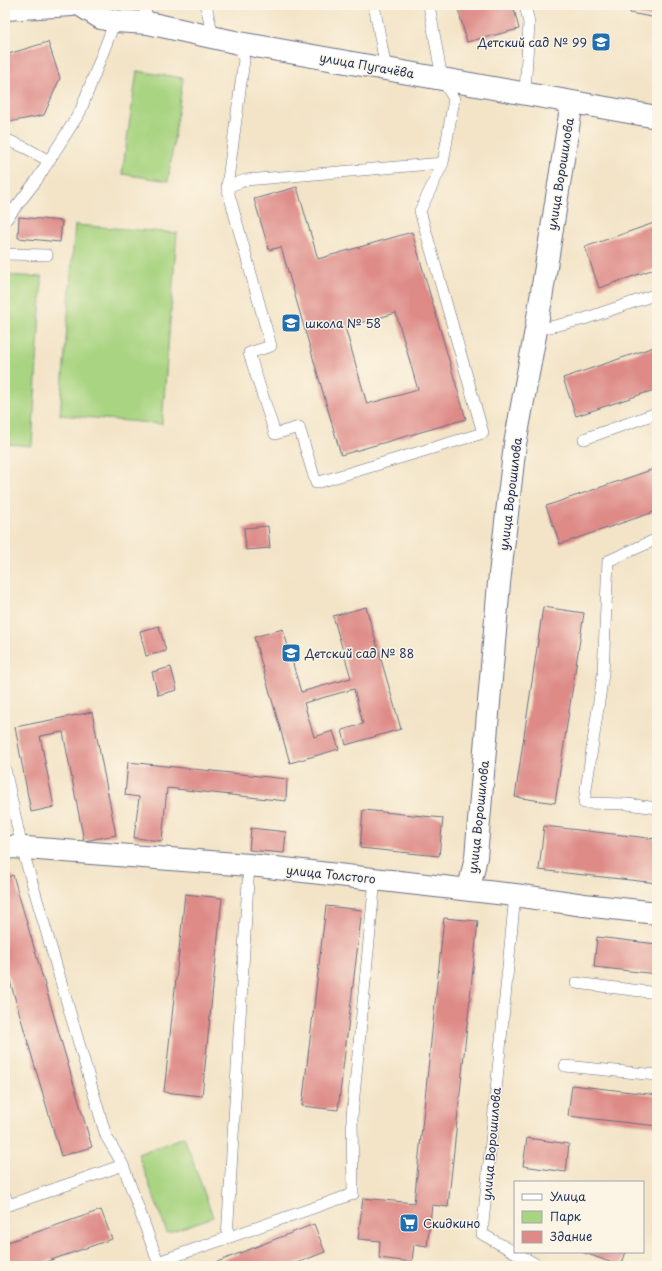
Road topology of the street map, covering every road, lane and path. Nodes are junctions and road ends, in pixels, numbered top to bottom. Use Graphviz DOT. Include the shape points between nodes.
graph roads {
  1 [pos="72,5"];
  2 [pos="80,5"];
  3 [pos="206,5"];
  4 [pos="374,5"];
  5 [pos="430,5"];
  6 [pos="525,5"];
  7 [pos="5,9"];
  8 [pos="146,14"];
  9 [pos="115,21"];
  10 [pos="213,37"];
  11 [pos="239,43"];
  12 [pos="386,69"];
  13 [pos="442,78"];
  14 [pos="525,94"];
  15 [pos="572,102"];
  16 [pos="657,117"];
  17 [pos="5,139"];
  18 [pos="49,161"];
  19 [pos="443,163"];
  20 [pos="227,187"];
  21 [pos="5,221"];
  22 [pos="5,254"];
  23 [pos="47,255"];
  24 [pos="657,294"];
  25 [pos="536,330"];
  26 [pos="657,413"];
  27 [pos="584,439"];
  28 [pos="657,540"];
  29 [pos="5,770"];
  30 [pos="657,808"];
  31 [pos="13,848"];
  32 [pos="249,865"];
  33 [pos="374,879"];
  34 [pos="469,889"];
  35 [pos="515,895"];
  36 [pos="657,913"];
  37 [pos="576,982"];
  38 [pos="657,993"];
  39 [pos="564,1066"];
  40 [pos="657,1075"];
  41 [pos="123,1165"];
  42 [pos="5,1196"];
  43 [pos="227,1238"];
  44 [pos="514,1252"];
  45 [pos="516,1253"];
  46 [pos="539,1266"];
  1 -- 7 [label="street"];
  2 -- 9 [label="street, улица Пугачёва" via="101,18"];
  3 -- 10 [label="lane"];
  4 -- 12 [label="lane"];
  5 -- 13 [label="lane"];
  6 -- 14 [label="lane" via="529,23"];
  8 -- 9 [label="street, улица Пугачёва"];
  8 -- 10 [label="street, улица Пугачёва"];
  9 -- 18 [label="lane" via="80,112"];
  10 -- 11 [label="street, улица Пугачёва"];
  11 -- 12 [label="street, улица Пугачёва"];
  11 -- 20 [label="lane" via="244,60"];
  12 -- 13 [label="street, улица Пугачёва"];
  13 -- 14 [label="street, улица Пугачёва"];
  13 -- 19 [label="lane" via="454,99"];
  14 -- 15 [label="street, улица Пугачёва"];
  15 -- 16 [label="street, улица Пугачёва"];
  15 -- 25 [label="street, улица Ворошилова"];
  17 -- 18 [label="lane"];
  18 -- 21 [label="lane"];
  19 -- 20 [label="lane" via="245,180"];
  19 -- 20 [label="lane" via="420,211 483,433 316,483 299,427 275,434 249,353 271,346"];
  22 -- 23 [label="lane"];
  24 -- 25 [label="lane" via="581,320"];
  25 -- 34 [label="street, улица Ворошилова" via="515,444 499,583 476,857"];
  26 -- 27 [label="lane"];
  28 -- 30 [label="lane" via="608,561 603,674 584,803"];
  29 -- 31 [label="lane"];
  31 -- 32 [label="street, улица Толстого"];
  31 -- 41 [label="lane" via="106,1136"];
  32 -- 33 [label="street, улица Толстого"];
  32 -- 43 [label="lane"];
  33 -- 34 [label="street, улица Толстого"];
  33 -- 43 [label="lane" via="352,1116 353,1194"];
  34 -- 35 [label="street, улица Толстого"];
  35 -- 36 [label="street, улица Толстого"];
  35 -- 44 [label="lane, улица Ворошилова" via="482,1234"];
  37 -- 38 [label="lane"];
  39 -- 40 [label="lane"];
  41 -- 42 [label="lane" via="9,1205"];
  41 -- 43 [label="lane" via="158,1262"];
  45 -- 46 [label="lane, улица Ворошилова"];
}
